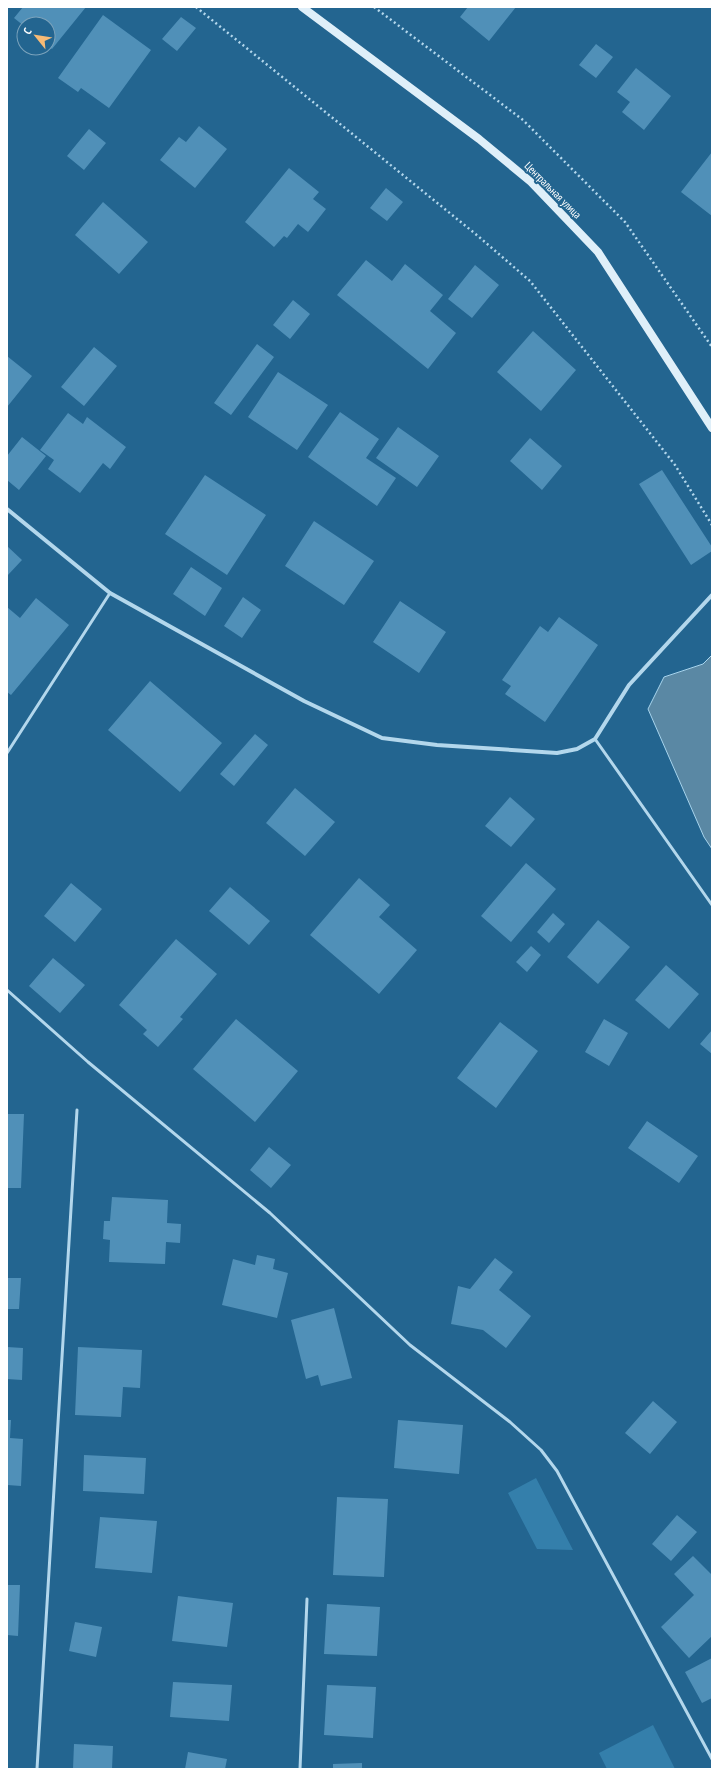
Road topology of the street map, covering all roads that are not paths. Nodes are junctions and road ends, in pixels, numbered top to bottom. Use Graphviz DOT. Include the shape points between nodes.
graph roads {
  1 [pos="302,7"];
  2 [pos="712,428"];
  3 [pos="7,509"];
  4 [pos="110,593"];
  5 [pos="712,595"];
  6 [pos="595,738"];
  7 [pos="7,753"];
  8 [pos="712,905"];
  9 [pos="7,990"];
  10 [pos="78,1110"];
  11 [pos="307,1599"];
  12 [pos="712,1759"];
  13 [pos="37,1769"];
  14 [pos="300,1769"];
  1 -- 2 [label="main road, Центральная улица" via="479,139 532,182 598,252"];
  3 -- 4 [label="street"];
  4 -- 6 [label="street" via="304,701 382,738 437,745 557,753 577,749"];
  4 -- 7 [label="lane"];
  5 -- 6 [label="street" via="629,685"];
  6 -- 8 [label="lane"];
  9 -- 12 [label="lane" via="88,1062 270,1213 410,1346 510,1422 541,1450 557,1471"];
  10 -- 13 [label="lane"];
  11 -- 14 [label="lane"];
}
